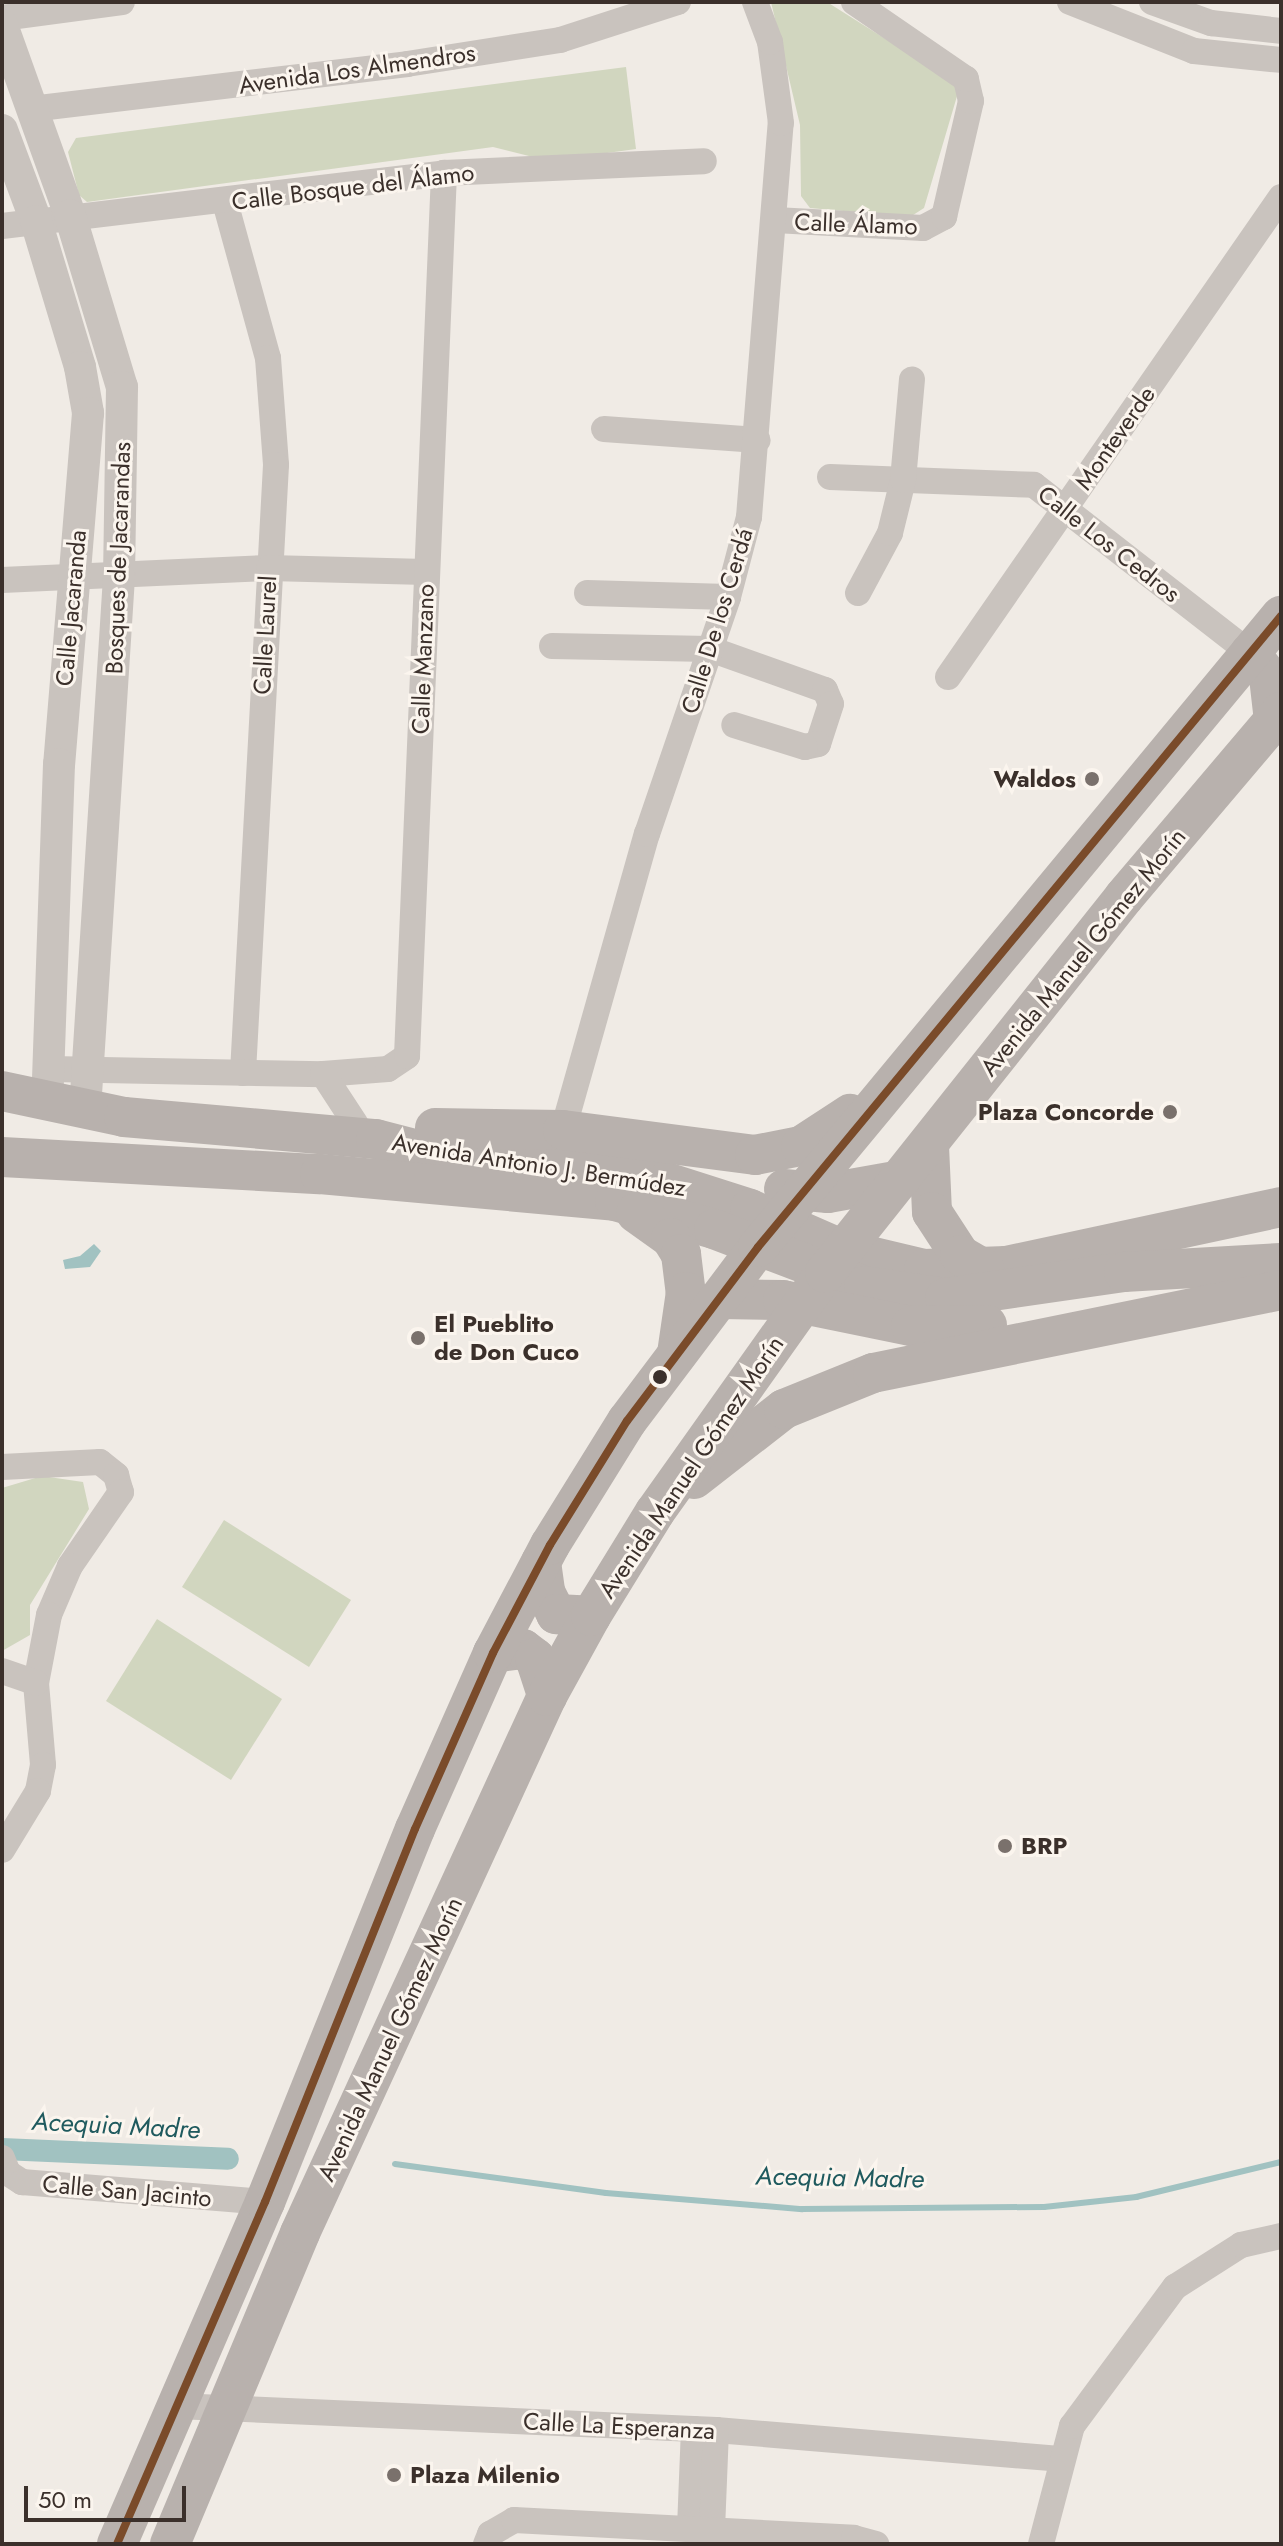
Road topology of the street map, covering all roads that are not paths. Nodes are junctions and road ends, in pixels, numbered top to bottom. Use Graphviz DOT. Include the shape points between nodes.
graph roads {
  1 [pos="122,2"];
  2 [pos="678,2"];
  3 [pos="755,2"];
  4 [pos="854,2"];
  5 [pos="1070,2"];
  6 [pos="1152,2"];
  7 [pos="2,18"];
  8 [pos="1281,31"];
  9 [pos="5,42"];
  10 [pos="1281,60"];
  11 [pos="31,109"];
  12 [pos="2,130"];
  13 [pos="704,161"];
  14 [pos="444,173"];
  15 [pos="1281,197"];
  16 [pos="225,202"];
  17 [pos="70,215"];
  18 [pos="775,220"];
  19 [pos="36,221"];
  20 [pos="2,226"];
  21 [pos="912,379"];
  22 [pos="604,429"];
  23 [pos="758,440"];
  24 [pos="830,477"];
  25 [pos="903,480"];
  26 [pos="1067,507"];
  27 [pos="269,568"];
  28 [pos="426,572"];
  29 [pos="119,577"];
  30 [pos="73,579"];
  31 [pos="2,580"];
  32 [pos="587,593"];
  33 [pos="858,593"];
  34 [pos="728,597"];
  35 [pos="1281,616"];
  36 [pos="552,646"];
  37 [pos="710,649"];
  38 [pos="1250,653"];
  39 [pos="948,677"];
  40 [pos="1277,716"];
  41 [pos="734,725"];
  42 [pos="59,764"];
  43 [pos="109,767"];
  44 [pos="89,1070"];
  45 [pos="243,1073"];
  46 [pos="323,1074"];
  47 [pos="899,1074"];
  48 [pos="2,1091"];
  49 [pos="61,1093"];
  50 [pos="161,1120"];
  51 [pos="355,1123"];
  52 [pos="563,1130"];
  53 [pos="929,1146"];
  54 [pos="422,1151"];
  55 [pos="2,1157"];
  56 [pos="320,1174"];
  57 [pos="900,1180"];
  58 [pos="615,1201"];
  59 [pos="1281,1207"];
  60 [pos="780,1220"];
  61 [pos="1281,1237"];
  62 [pos="1281,1263"];
  63 [pos="1203,1266"];
  64 [pos="984,1269"];
  65 [pos="824,1276"];
  66 [pos="1281,1290"];
  67 [pos="721,1299"];
  68 [pos="677,1355"];
  69 [pos="2,1467"];
  70 [pos="655,1512"];
  71 [pos="541,1562"];
  72 [pos="591,1616"];
  73 [pos="493,1653"];
  74 [pos="2,1671"];
  75 [pos="36,1683"];
  76 [pos="547,1696"];
  77 [pos="2,1850"];
  78 [pos="3,2162"];
  79 [pos="265,2202"];
  80 [pos="1281,2236"];
  81 [pos="177,2406"];
  82 [pos="229,2408"];
  83 [pos="705,2430"];
  84 [pos="1060,2459"];
  85 [pos="701,2529"];
  86 [pos="117,2544"];
  87 [pos="170,2544"];
  88 [pos="486,2544"];
  89 [pos="876,2544"];
  90 [pos="1041,2544"];
  1 -- 7 [label="street"];
  2 -- 11 [label="street, Avenida Los Almendros" via="560,40 407,64"];
  3 -- 18 [label="street, Calle De los Cerdá" via="778,80"];
  4 -- 18 [label="street, Calle Álamo" via="966,79 971,101 944,217 923,228"];
  5 -- 10 [label="street" via="1194,51"];
  6 -- 8 [label="street" via="1211,23"];
  9 -- 11 [label="street, Bosques de Jacarandas"];
  11 -- 17 [label="street, Bosques de Jacarandas"];
  12 -- 19 [label="street, Calle Jacaranda"];
  13 -- 14 [label="street, Calle Bosque del Álamo"];
  14 -- 16 [label="street, Calle Bosque del Álamo"];
  14 -- 28 [label="street, Calle Manzano"];
  15 -- 26 [label="street, Monteverde"];
  16 -- 17 [label="street, Calle Bosque del Álamo"];
  16 -- 27 [label="street, Calle Laurel" via="274,394 276,465"];
  17 -- 19 [label="street, Calle Bosque del Álamo"];
  17 -- 29 [label="street, Bosques de Jacarandas" via="122,387"];
  18 -- 23 [label="street, Calle De los Cerdá"];
  19 -- 20 [label="street, Calle Bosque del Álamo"];
  19 -- 30 [label="street, Calle Jacaranda" via="87,402"];
  21 -- 25 [label="street"];
  22 -- 23 [label="street"];
  23 -- 34 [label="street, Calle De los Cerdá" via="749,517"];
  24 -- 25 [label="street, Calle Los Cedros"];
  25 -- 26 [label="street, Calle Los Cedros" via="1034,485"];
  25 -- 33 [label="street" via="890,533"];
  26 -- 38 [label="street, Calle Los Cedros"];
  26 -- 39 [label="street, Monteverde"];
  27 -- 28 [label="street"];
  27 -- 29 [label="street"];
  27 -- 45 [label="street, Calle Laurel"];
  28 -- 46 [label="street, Calle Manzano" via="407,1056 388,1069"];
  29 -- 30 [label="street"];
  29 -- 43 [label="street, Bosques de Jacarandas"];
  30 -- 31 [label="street"];
  30 -- 42 [label="street, Calle Jacaranda"];
  32 -- 34 [label="street"];
  34 -- 37 [label="street, Calle De los Cerdá"];
  35 -- 38 [label="main road, Avenida Manuel Gómez Morín"];
  36 -- 37 [label="street"];
  37 -- 41 [label="street" via="825,690 831,704 818,744 805,747"];
  37 -- 52 [label="street, Calle De los Cerdá" via="647,834"];
  38 -- 40 [label="main road" via="1269,677"];
  38 -- 47 [label="main road, Avenida Manuel Gómez Morín"];
  40 -- 53 [label="main road, Avenida Manuel Gómez Morín" via="1016,1030"];
  42 -- 43 [label="street"];
  42 -- 49 [label="street, Calle Jacaranda"];
  43 -- 44 [label="street, Bosques de Jacarandas"];
  44 -- 45 [label="street, Calle Manzano"];
  44 -- 49 [label="street, Bosques de Jacarandas"];
  45 -- 46 [label="street, Calle Manzano"];
  46 -- 51 [label="street"];
  47 -- 52 [label="main road" via="821,1136 782,1153 755,1155"];
  47 -- 60 [label="main road, Avenida Manuel Gómez Morín"];
  48 -- 49 [label="main road, Avenida Antonio J. Bermúdez"];
  49 -- 50 [label="main road, Avenida Antonio J. Bermúdez"];
  50 -- 51 [label="main road" via="185,1109 217,1107"];
  50 -- 54 [label="main road, Avenida Antonio J. Bermúdez" via="376,1139"];
  51 -- 52 [label="main road"];
  53 -- 57 [label="main road, Avenida Manuel Gómez Morín"];
  53 -- 64 [label="main road" via="932,1212 960,1255"];
  54 -- 56 [label="main road" via="375,1166"];
  54 -- 60 [label="main road" via="516,1146 660,1160"];
  55 -- 56 [label="main road"];
  56 -- 58 [label="main road"];
  57 -- 60 [label="main road"];
  57 -- 65 [label="main road, Avenida Manuel Gómez Morín"];
  58 -- 60 [label="main road" via="665,1213"];
  58 -- 68 [label="main road" via="658,1226 681,1254 686,1292"];
  59 -- 64 [label="main road"];
  60 -- 65 [label="main road"];
  60 -- 67 [label="main road, Avenida Manuel Gómez Morín"];
  61 -- 63 [label="main road"];
  62 -- 63 [label="main road" via="1246,1269"];
  63 -- 65 [label="main road" via="1119,1297 984,1326 884,1323"];
  64 -- 65 [label="main road"];
  65 -- 67 [label="main road"];
  65 -- 70 [label="main road, Avenida Manuel Gómez Morín"];
  66 -- 70 [label="main road" via="943,1357 819,1392 753,1430"];
  67 -- 68 [label="main road, Avenida Manuel Gómez Morín"];
  68 -- 71 [label="main road, Avenida Manuel Gómez Morín" via="627,1421"];
  69 -- 75 [label="street" via="100,1462 121,1484 118,1503 70,1566 57,1593"];
  70 -- 72 [label="main road, Avenida Manuel Gómez Morín"];
  71 -- 72 [label="main road" via="545,1592 556,1614"];
  71 -- 73 [label="main road, Avenida Manuel Gómez Morín"];
  72 -- 76 [label="main road, Avenida Manuel Gómez Morín"];
  73 -- 76 [label="main road" via="523,1649 535,1658"];
  73 -- 79 [label="main road, Avenida Manuel Gómez Morín" via="415,1829"];
  74 -- 75 [label="street"];
  75 -- 77 [label="street" via="43,1765 38,1791"];
  76 -- 82 [label="main road, Avenida Manuel Gómez Morín" via="300,2233"];
  78 -- 79 [label="street, Calle San Jacinto" via="22,2182"];
  79 -- 81 [label="main road, Avenida Manuel Gómez Morín"];
  80 -- 84 [label="street" via="1241,2245 1175,2287 1072,2426"];
  81 -- 82 [label="street, Calle La Esperanza"];
  81 -- 86 [label="main road, Avenida Manuel Gómez Morín"];
  82 -- 83 [label="street, Calle La Esperanza"];
  82 -- 87 [label="main road, Avenida Manuel Gómez Morín"];
  83 -- 84 [label="street, Calle La Esperanza"];
  83 -- 85 [label="street"];
  84 -- 90 [label="street"];
  85 -- 88 [label="street" via="514,2520 495,2529"];
  85 -- 89 [label="street" via="854,2538"];
}
